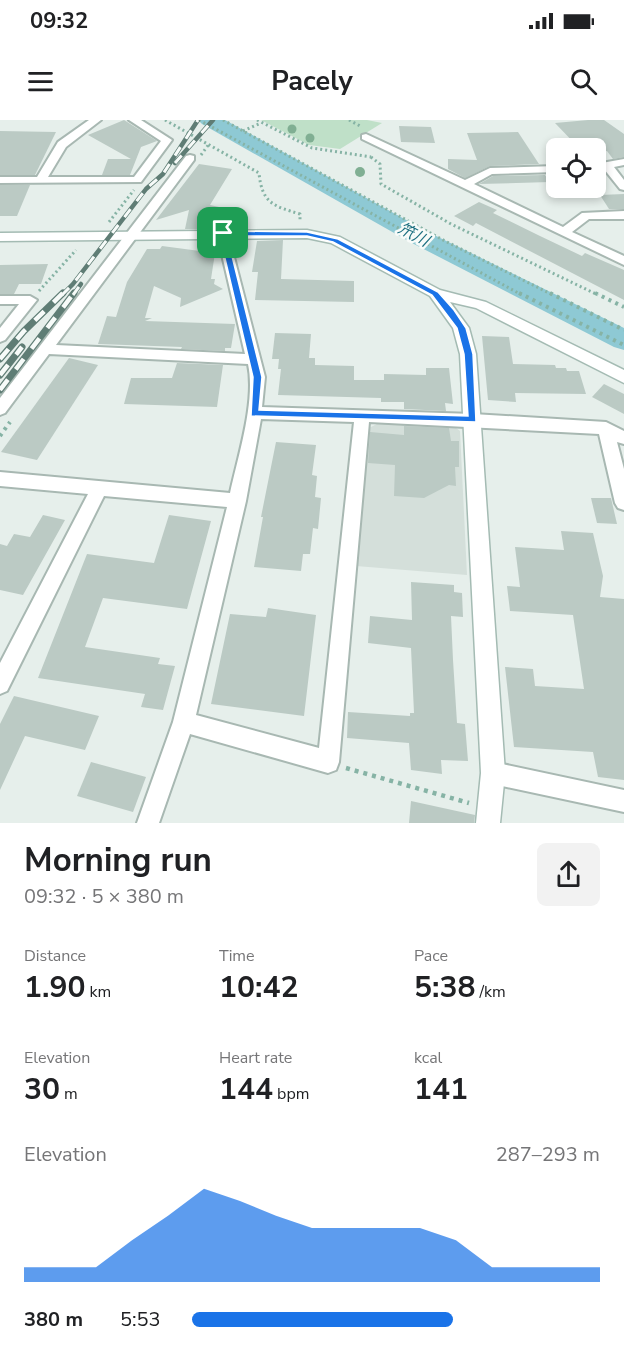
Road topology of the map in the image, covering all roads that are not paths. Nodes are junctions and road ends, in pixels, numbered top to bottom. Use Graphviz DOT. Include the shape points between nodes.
graph roads {
  1 [pos="96,120"];
  2 [pos="134,120"];
  3 [pos="366,138"];
  4 [pos="193,160"];
  5 [pos="624,162"];
  6 [pos="606,166"];
  7 [pos="546,169"];
  8 [pos="606,171"];
  9 [pos="0,180"];
  10 [pos="41,180"];
  11 [pos="466,184"];
  12 [pos="624,187"];
  13 [pos="624,215"];
  14 [pos="564,232"];
  15 [pos="223,233"];
  16 [pos="133,234"];
  17 [pos="0,237"];
  18 [pos="624,261"];
  19 [pos="435,293"];
  20 [pos="0,300"];
  21 [pos="0,337"];
  22 [pos="45,350"];
  23 [pos="253,359"];
  24 [pos="624,377"];
  25 [pos="0,409"];
  26 [pos="254,413"];
  27 [pos="362,417"];
  28 [pos="473,420"];
  29 [pos="606,428"];
  30 [pos="624,438"];
  31 [pos="0,479"];
  32 [pos="99,489"];
  33 [pos="237,501"];
  34 [pos="624,503"];
  35 [pos="0,684"];
  36 [pos="184,722"];
  37 [pos="493,773"];
  38 [pos="624,801"];
  39 [pos="148,823"];
  40 [pos="488,823"];
  1 -- 10 [label="street" via="57,148"];
  2 -- 10 [label="street" via="167,140 137,180"];
  3 -- 11 [label="street"];
  4 -- 16 [label="street"];
  5 -- 6 [label="street"];
  7 -- 11 [label="street" via="490,171"];
  8 -- 12 [label="street"];
  9 -- 10 [label="street"];
  11 -- 14 [label="street"];
  13 -- 14 [label="street" via="586,216"];
  14 -- 18 [label="street"];
  15 -- 16 [label="street"];
  15 -- 19 [label="street" via="307,234 335,240"];
  15 -- 23 [label="street"];
  16 -- 17 [label="street"];
  16 -- 22 [label="street"];
  19 -- 24 [label="street" via="481,305"];
  19 -- 28 [label="street" via="461,328 468,354"];
  20 -- 21 [label="street" via="30,300"];
  22 -- 23 [label="street"];
  22 -- 25 [label="street"];
  23 -- 26 [label="street" via="258,377"];
  26 -- 27 [label="street"];
  26 -- 33 [label="street"];
  27 -- 28 [label="street"];
  27 -- 36 [label="street" via="328,762"];
  28 -- 29 [label="street"];
  28 -- 37 [label="street"];
  29 -- 30 [label="street"];
  29 -- 34 [label="street"];
  31 -- 32 [label="street"];
  32 -- 33 [label="street"];
  32 -- 35 [label="street"];
  33 -- 36 [label="street"];
  36 -- 39 [label="street"];
  37 -- 38 [label="street"];
  37 -- 40 [label="street"];
}
